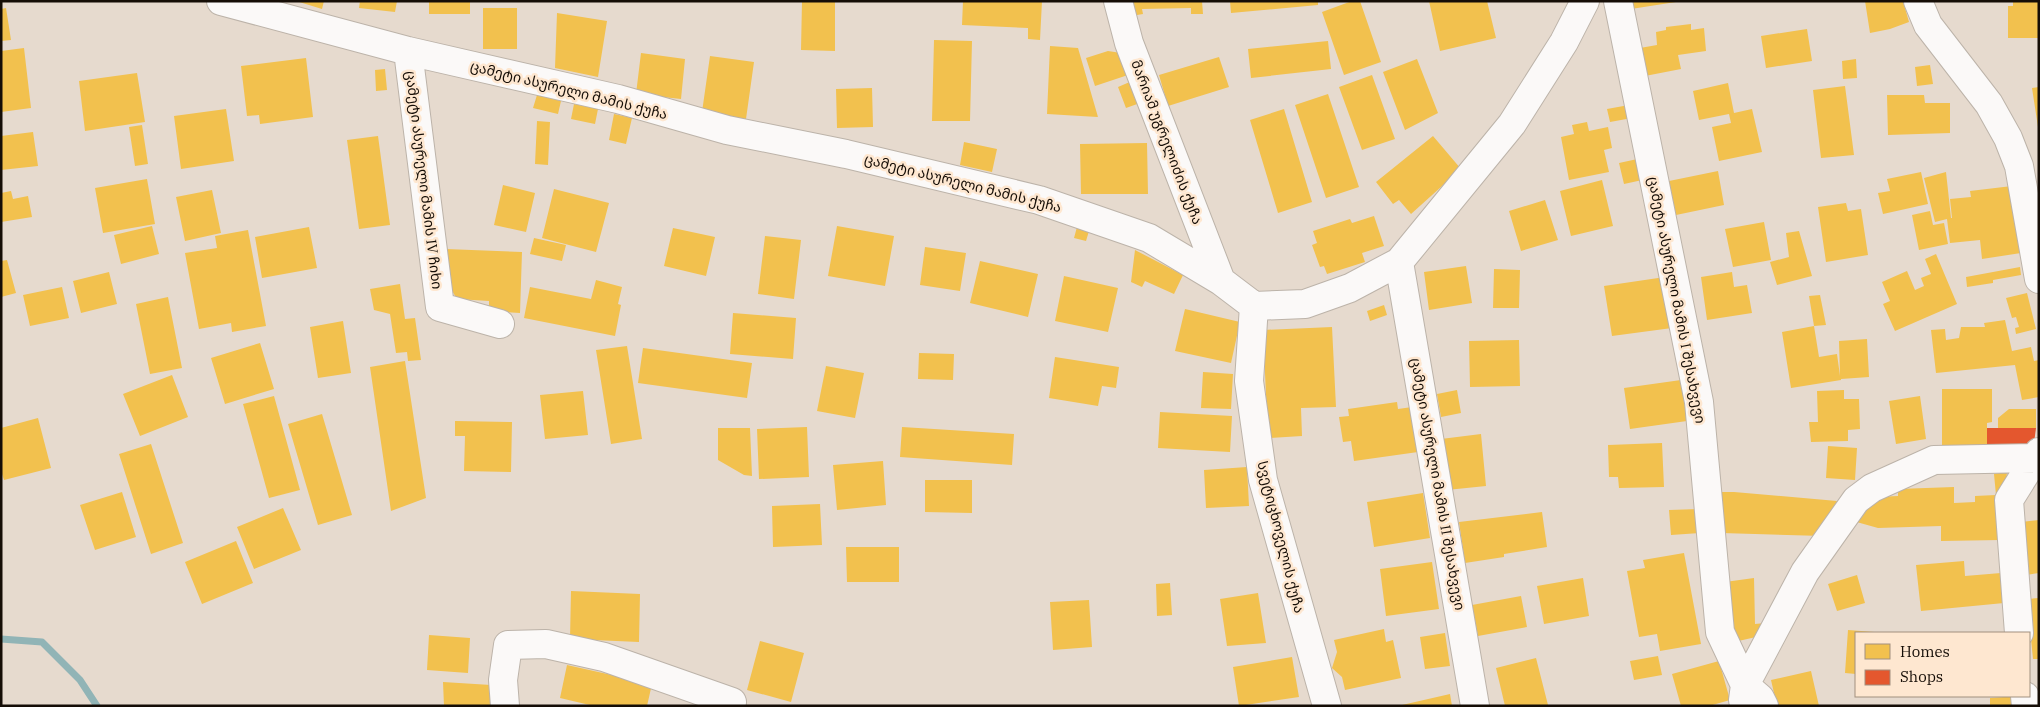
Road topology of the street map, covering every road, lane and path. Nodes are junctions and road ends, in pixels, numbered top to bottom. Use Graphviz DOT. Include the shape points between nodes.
graph roads {
  1 [pos="221,1"];
  2 [pos="1118,1"];
  3 [pos="1585,1"];
  4 [pos="1618,1"];
  5 [pos="1918,1"];
  6 [pos="408,51"];
  7 [pos="1399,262"];
  8 [pos="2039,279"];
  9 [pos="1221,281"];
  10 [pos="1254,306"];
  11 [pos="500,324"];
  12 [pos="2036,455"];
  13 [pos="2019,632"];
  14 [pos="1743,696"];
  15 [pos="732,702"];
  16 [pos="505,706"];
  17 [pos="1326,706"];
  18 [pos="1475,706"];
  19 [pos="1764,706"];
  1 -- 6 [label="street, ცამეტი ასურელი მამის ქუჩა"];
  2 -- 9 [label="street, მარიამ უგრელიძის ქუჩა" via="1129,42"];
  3 -- 7 [label="street" via="1564,42 1512,124"];
  4 -- 14 [label="street, ცამეტი ასურელი მამის I შესახვევი" via="1699,402 1720,632"];
  5 -- 8 [label="street" via="1928,25 1989,104 2008,138 2019,166"];
  6 -- 9 [label="street, ცამეტი ასურელი მამის ქუჩა" via="618,99 727,130 846,154 1039,200 1149,238"];
  6 -- 11 [label="street, ცამეტი ასურელი მამის IV ჩიხი" via="440,307"];
  7 -- 10 [label="street" via="1350,288 1305,304"];
  7 -- 18 [label="street, ცამეტი ასურელი მამის II შესახვევი"];
  9 -- 10 [label="street, ცამეტი ასურელი მამის ქუჩა"];
  10 -- 17 [label="street, სვეტიცხოველის ქუჩა" via="1249,381 1263,480"];
  12 -- 13 [label="street" via="2009,500"];
  12 -- 14 [label="street" via="1934,460 1872,488 1856,500 1805,572"];
  14 -- 19 [label="street, ცამეტი ასურელი მამის I შესახვევი" via="1760,698"];
  15 -- 16 [label="street" via="604,657 546,644 508,645 503,680"];
}
